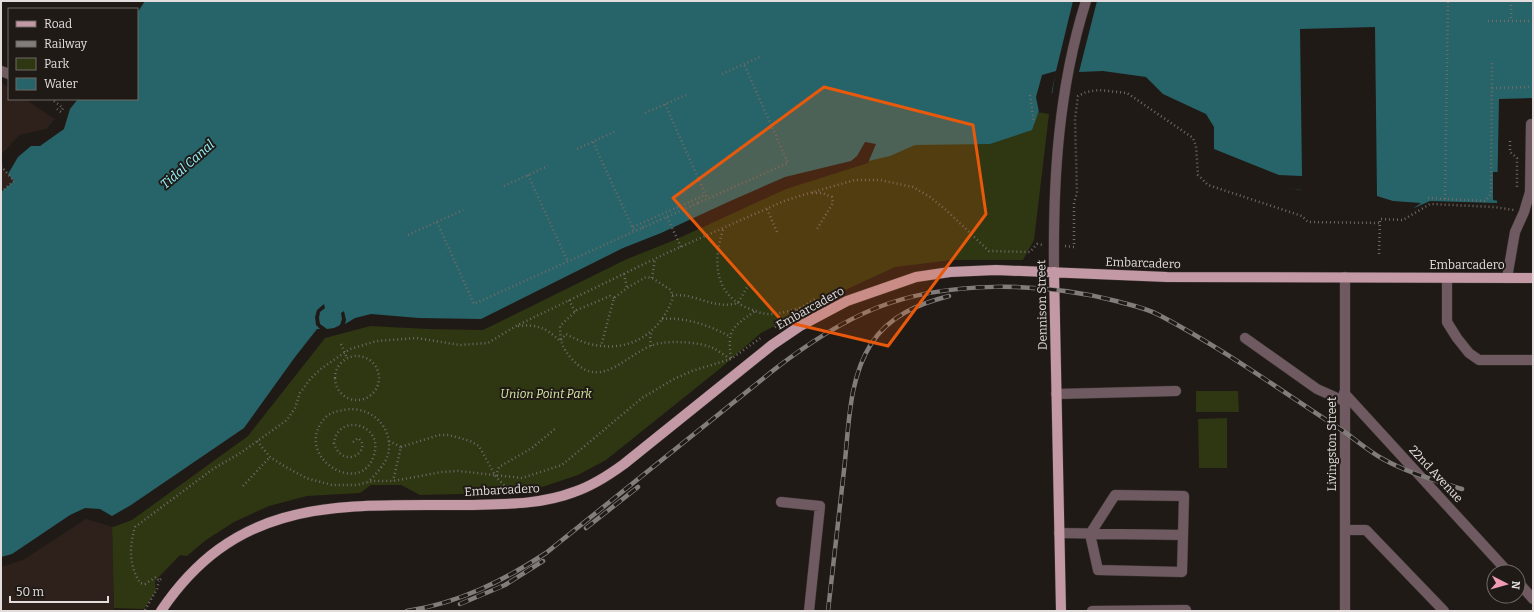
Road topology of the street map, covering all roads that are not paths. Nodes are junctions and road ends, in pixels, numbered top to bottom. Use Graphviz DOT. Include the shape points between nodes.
graph roads {
  1 [pos="1086,1"];
  2 [pos="1531,124"];
  3 [pos="1054,272"];
  4 [pos="1345,277"];
  5 [pos="1448,278"];
  6 [pos="1507,278"];
  7 [pos="1533,278"];
  8 [pos="1245,338"];
  9 [pos="1533,360"];
  10 [pos="1176,391"];
  11 [pos="1056,394"];
  12 [pos="1344,397"];
  13 [pos="781,502"];
  14 [pos="1345,530"];
  15 [pos="1059,533"];
  16 [pos="1090,534"];
  17 [pos="1183,535"];
  18 [pos="1501,564"];
  19 [pos="1526,591"];
  20 [pos="1533,599"];
  21 [pos="161,611"];
  22 [pos="809,611"];
  23 [pos="1061,611"];
  24 [pos="1092,611"];
  25 [pos="1186,611"];
  26 [pos="1346,611"];
  27 [pos="1444,611"];
  1 -- 3 [label="street, Dennison Street" via="1064,93 1058,136 1054,191"];
  2 -- 6 [label="street" via="1530,192 1515,232"];
  3 -- 4 [label="main road, Embarcadero" via="1167,277"];
  3 -- 11 [label="main road, Dennison Street"];
  3 -- 21 [label="main road, Embarcadero" via="950,272 916,277 870,292 824,312 800,326 772,345 624,464 604,478 575,492 532,503 336,507 286,516 256,527 222,547 182,582"];
  4 -- 5 [label="main road, Embarcadero"];
  4 -- 12 [label="street, Livingston Street"];
  5 -- 6 [label="main road, Embarcadero"];
  5 -- 9 [label="street" via="1447,322 1469,353 1480,360"];
  6 -- 7 [label="main road, Embarcadero"];
  8 -- 12 [label="street" via="1317,389"];
  10 -- 11 [label="street"];
  11 -- 15 [label="main road, Dennison Street"];
  12 -- 14 [label="street, Livingston Street"];
  12 -- 18 [label="street, 22nd Avenue"];
  13 -- 22 [label="street" via="820,506"];
  14 -- 26 [label="street, Livingston Street"];
  14 -- 27 [label="street" via="1366,530"];
  15 -- 16 [label="street"];
  15 -- 23 [label="main road, Dennison Street"];
  16 -- 17 [label="street"];
  16 -- 17 [label="street" via="1115,495 1184,496"];
  16 -- 17 [label="street" via="1098,570 1182,572"];
  19 -- 20 [label="street"];
  24 -- 25 [label="street"];
}
